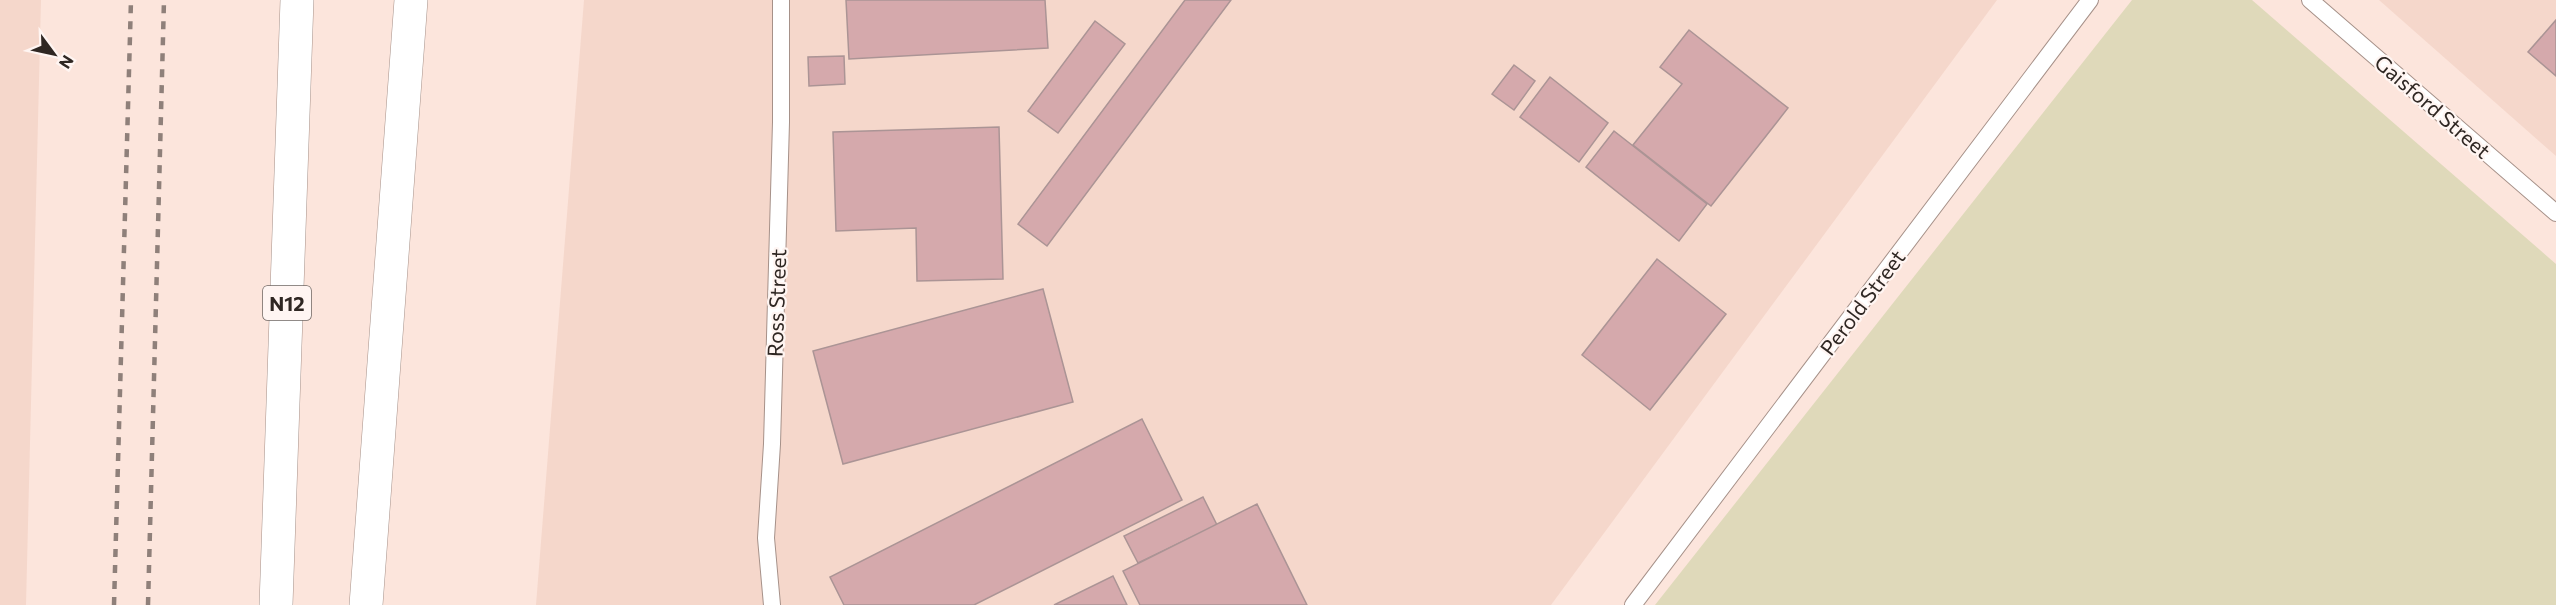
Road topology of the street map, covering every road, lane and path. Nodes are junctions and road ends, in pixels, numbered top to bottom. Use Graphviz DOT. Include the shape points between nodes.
graph roads {
  1 [pos="297,0"];
  2 [pos="411,0"];
  3 [pos="782,0"];
  4 [pos="2090,0"];
  5 [pos="2310,0"];
  6 [pos="2556,213"];
  7 [pos="276,605"];
  8 [pos="366,605"];
  9 [pos="772,605"];
  10 [pos="1634,605"];
  1 -- 7 [label="highway, N12"];
  2 -- 8 [label="highway"];
  3 -- 9 [label="lane, Ross Street" via="772,444 766,538"];
  4 -- 10 [label="lane, Perold Street"];
  5 -- 6 [label="lane, Gaisford Street"];
}
